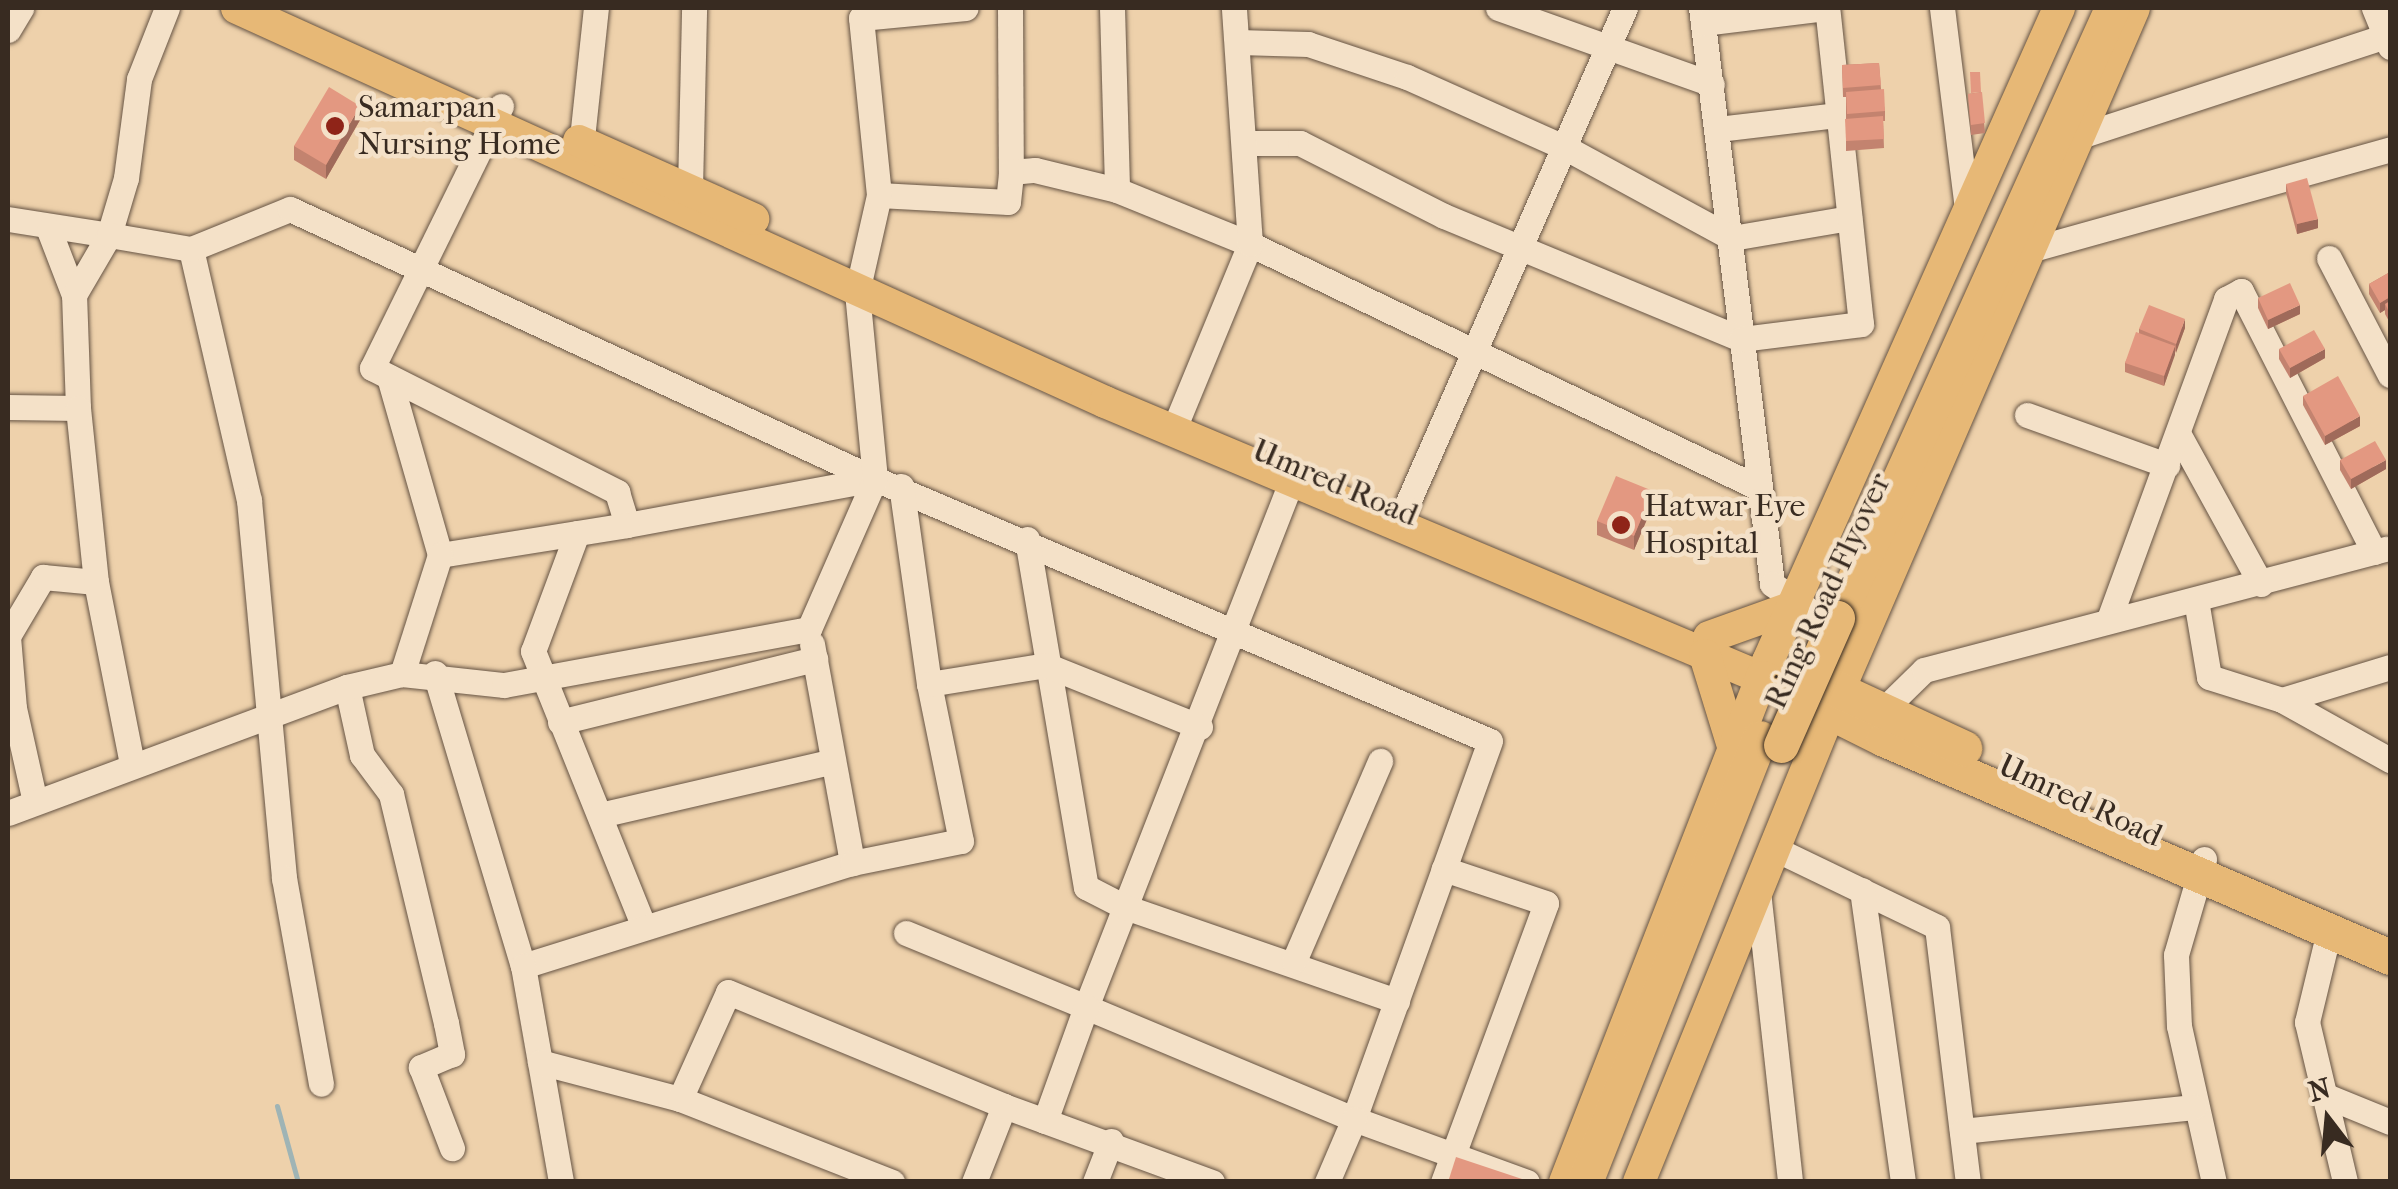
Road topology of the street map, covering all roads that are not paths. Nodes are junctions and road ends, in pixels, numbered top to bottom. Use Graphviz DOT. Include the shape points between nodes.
graph roads {
  1 [pos="21,8"];
  2 [pos="167,8"];
  3 [pos="238,8"];
  4 [pos="289,8"];
  5 [pos="596,8"];
  6 [pos="694,8"];
  7 [pos="966,8"];
  8 [pos="1010,8"];
  9 [pos="1112,8"];
  10 [pos="1234,8"];
  11 [pos="1498,8"];
  12 [pos="1624,8"];
  13 [pos="1826,8"];
  14 [pos="1942,8"];
  15 [pos="2060,8"];
  16 [pos="2088,8"];
  17 [pos="2130,8"];
  18 [pos="2374,8"];
  19 [pos="1702,15"];
  20 [pos="8,30"];
  21 [pos="2388,41"];
  22 [pos="1238,42"];
  23 [pos="1610,50"];
  24 [pos="1712,84"];
  25 [pos="1838,114"];
  26 [pos="496,115"];
  27 [pos="1718,129"];
  28 [pos="2080,136"];
  29 [pos="1246,143"];
  30 [pos="1566,148"];
  31 [pos="2390,149"];
  32 [pos="580,153"];
  33 [pos="1011,172"];
  34 [pos="690,189"];
  35 [pos="1117,190"];
  36 [pos="878,195"];
  37 [pos="1968,217"];
  38 [pos="1849,218"];
  39 [pos="8,220"];
  40 [pos="49,230"];
  41 [pos="109,235"];
  42 [pos="1732,238"];
  43 [pos="1250,244"];
  44 [pos="1521,248"];
  45 [pos="2034,248"];
  46 [pos="191,249"];
  47 [pos="2329,258"];
  48 [pos="422,265"];
  49 [pos="857,280"];
  50 [pos="74,295"];
  51 [pos="1741,339"];
  52 [pos="1473,354"];
  53 [pos="2390,375"];
  54 [pos="388,377"];
  55 [pos="8,407"];
  56 [pos="78,408"];
  57 [pos="2027,415"];
  58 [pos="1175,424"];
  59 [pos="2178,435"];
  60 [pos="2167,465"];
  61 [pos="875,478"];
  62 [pos="1291,482"];
  63 [pos="901,486"];
  64 [pos="1757,487"];
  65 [pos="1401,519"];
  66 [pos="627,525"];
  67 [pos="576,533"];
  68 [pos="1028,539"];
  69 [pos="2382,550"];
  70 [pos="440,555"];
  71 [pos="96,582"];
  72 [pos="2261,584"];
  73 [pos="2196,600"];
  74 [pos="1820,617"];
  75 [pos="2110,619"];
  76 [pos="809,629"];
  77 [pos="1236,629"];
  78 [pos="1707,646"];
  79 [pos="816,658"];
  80 [pos="1046,665"];
  81 [pos="2390,667"];
  82 [pos="1765,670"];
  83 [pos="402,674"];
  84 [pos="435,674"];
  85 [pos="541,678"];
  86 [pos="929,684"];
  87 [pos="347,687"];
  88 [pos="2282,700"];
  89 [pos="1835,701"];
  90 [pos="1883,710"];
  91 [pos="270,715"];
  92 [pos="560,722"];
  93 [pos="1200,727"];
  94 [pos="1758,743"];
  95 [pos="833,760"];
  96 [pos="1380,760"];
  97 [pos="2390,760"];
  98 [pos="132,764"];
  99 [pos="35,802"];
  100 [pos="8,813"];
  101 [pos="600,814"];
  102 [pos="1773,848"];
  103 [pos="852,863"];
  104 [pos="2201,867"];
  105 [pos="1444,870"];
  106 [pos="1757,886"];
  107 [pos="1862,890"];
  108 [pos="1125,907"];
  109 [pos="644,927"];
  110 [pos="2330,927"];
  111 [pos="906,933"];
  112 [pos="2390,937"];
  113 [pos="2390,957"];
  114 [pos="1294,961"];
  115 [pos="523,966"];
  116 [pos="1397,1001"];
  117 [pos="1086,1007"];
  118 [pos="540,1062"];
  119 [pos="321,1084"];
  120 [pos="2324,1096"];
  121 [pos="680,1099"];
  122 [pos="1004,1106"];
  123 [pos="2194,1107"];
  124 [pos="1354,1119"];
  125 [pos="1044,1121"];
  126 [pos="2390,1122"];
  127 [pos="1962,1131"];
  128 [pos="1110,1141"];
  129 [pos="452,1148"];
  130 [pos="1454,1155"];
  131 [pos="857,1176"];
  132 [pos="1208,1181"];
  133 [pos="561,1182"];
  134 [pos="892,1182"];
  135 [pos="974,1182"];
  136 [pos="1096,1182"];
  137 [pos="1328,1182"];
  138 [pos="1443,1182"];
  139 [pos="1527,1182"];
  140 [pos="1564,1182"];
  141 [pos="1585,1182"];
  142 [pos="1611,1182"];
  143 [pos="1638,1182"];
  144 [pos="1790,1182"];
  145 [pos="1903,1182"];
  146 [pos="1968,1182"];
  147 [pos="2214,1182"];
  148 [pos="2345,1182"];
  1 -- 20 [label="street"];
  2 -- 41 [label="street" via="138,80 126,178"];
  3 -- 26 [label="main road"];
  4 -- 26 [label="main road, Umred Road"];
  5 -- 32 [label="street"];
  6 -- 34 [label="street"];
  7 -- 36 [label="street" via="860,18"];
  8 -- 33 [label="street"];
  9 -- 35 [label="street"];
  10 -- 22 [label="street"];
  11 -- 23 [label="street"];
  12 -- 23 [label="street"];
  13 -- 19 [label="street"];
  13 -- 25 [label="street"];
  14 -- 37 [label="street"];
  15 -- 37 [label="main road"];
  16 -- 74 [label="highway, Ring Road Flyover" via="2003,214"];
  17 -- 28 [label="main road"];
  17 -- 74 [label="highway, Ring Road Flyover"];
  18 -- 21 [label="street"];
  19 -- 24 [label="street"];
  21 -- 28 [label="street"];
  22 -- 29 [label="street"];
  22 -- 30 [label="street" via="1308,44 1407,77"];
  23 -- 24 [label="street"];
  23 -- 30 [label="street"];
  24 -- 27 [label="street"];
  25 -- 27 [label="street"];
  25 -- 38 [label="street"];
  26 -- 32 [label="main road, Umred Road"];
  26 -- 48 [label="street"];
  27 -- 42 [label="street"];
  28 -- 45 [label="main road"];
  29 -- 43 [label="street"];
  29 -- 44 [label="street" via="1300,143"];
  30 -- 42 [label="street"];
  30 -- 44 [label="street"];
  31 -- 45 [label="street"];
  32 -- 34 [label="main road, Umred Road"];
  32 -- 49 [label="main road"];
  33 -- 35 [label="street" via="1036,170"];
  33 -- 36 [label="street" via="1008,202"];
  34 -- 49 [label="main road, Umred Road"];
  35 -- 43 [label="street"];
  36 -- 49 [label="street"];
  37 -- 74 [label="main road"];
  38 -- 42 [label="street"];
  38 -- 51 [label="street" via="1860,324"];
  39 -- 40 [label="street"];
  40 -- 41 [label="street"];
  40 -- 50 [label="street"];
  41 -- 46 [label="street"];
  41 -- 50 [label="street"];
  42 -- 51 [label="street"];
  43 -- 52 [label="street"];
  43 -- 58 [label="street"];
  44 -- 51 [label="street"];
  44 -- 52 [label="street"];
  45 -- 74 [label="main road"];
  46 -- 48 [label="street" via="290,209"];
  46 -- 91 [label="street" via="249,500"];
  47 -- 53 [label="street"];
  48 -- 54 [label="street" via="372,368"];
  48 -- 61 [label="street"];
  49 -- 58 [label="main road, Umred Road"];
  49 -- 61 [label="street"];
  50 -- 56 [label="street"];
  51 -- 64 [label="street"];
  52 -- 64 [label="street"];
  52 -- 65 [label="street"];
  54 -- 66 [label="street" via="617,492"];
  54 -- 70 [label="street"];
  55 -- 56 [label="street"];
  56 -- 71 [label="street"];
  57 -- 60 [label="street"];
  58 -- 62 [label="main road"];
  58 -- 65 [label="main road, Umred Road"];
  59 -- 60 [label="street"];
  59 -- 69 [label="street" via="2226,299 2241,291"];
  59 -- 72 [label="street"];
  60 -- 75 [label="street"];
  61 -- 63 [label="street"];
  61 -- 66 [label="street"];
  61 -- 76 [label="street"];
  62 -- 65 [label="main road"];
  62 -- 77 [label="street"];
  63 -- 68 [label="street"];
  63 -- 86 [label="street"];
  64 -- 74 [label="street" via="1772,584"];
  65 -- 78 [label="main road, Umred Road"];
  66 -- 67 [label="street"];
  67 -- 70 [label="street"];
  67 -- 85 [label="street" via="533,651"];
  68 -- 77 [label="street"];
  68 -- 80 [label="street"];
  69 -- 72 [label="street"];
  70 -- 83 [label="street"];
  71 -- 98 [label="street"];
  71 -- 99 [label="street" via="43,577 8,636 14,708"];
  72 -- 73 [label="street"];
  73 -- 75 [label="street"];
  73 -- 88 [label="street" via="2208,676"];
  74 -- 78 [label="main road"];
  74 -- 82 [label="main road"];
  74 -- 89 [label="main road"];
  74 -- 94 [label="highway, Ring Road Flyover"];
  75 -- 90 [label="street" via="1924,670"];
  76 -- 79 [label="street"];
  76 -- 85 [label="street"];
  77 -- 93 [label="street"];
  77 -- 105 [label="street" via="1490,741"];
  78 -- 82 [label="main road, Umred Road"];
  78 -- 94 [label="main road"];
  79 -- 92 [label="street"];
  79 -- 95 [label="street"];
  80 -- 86 [label="street"];
  80 -- 93 [label="street"];
  80 -- 108 [label="street" via="1086,887"];
  81 -- 88 [label="street"];
  82 -- 89 [label="highway"];
  82 -- 94 [label="main road"];
  83 -- 84 [label="street"];
  83 -- 87 [label="street"];
  84 -- 85 [label="street" via="504,684"];
  84 -- 115 [label="street"];
  85 -- 92 [label="street"];
  86 -- 103 [label="street" via="961,841"];
  87 -- 91 [label="street"];
  87 -- 129 [label="street" via="362,755 391,794 446,1023 452,1054 421,1067"];
  88 -- 97 [label="street"];
  89 -- 90 [label="highway, Umred Road"];
  89 -- 102 [label="main road"];
  89 -- 104 [label="highway"];
  90 -- 104 [label="highway, Umred Road"];
  91 -- 98 [label="street"];
  91 -- 119 [label="street" via="284,878"];
  92 -- 101 [label="street"];
  93 -- 108 [label="street"];
  94 -- 140 [label="main road"];
  94 -- 141 [label="highway, Ring Road Flyover"];
  94 -- 142 [label="highway, Ring Road Flyover"];
  95 -- 101 [label="street"];
  95 -- 103 [label="street"];
  96 -- 114 [label="street"];
  98 -- 99 [label="street"];
  99 -- 100 [label="street"];
  101 -- 109 [label="street"];
  102 -- 106 [label="main road"];
  102 -- 107 [label="street"];
  103 -- 109 [label="street"];
  104 -- 110 [label="highway"];
  104 -- 112 [label="highway, Umred Road"];
  104 -- 123 [label="street" via="2176,954 2179,1026"];
  105 -- 116 [label="street"];
  105 -- 130 [label="street" via="1546,903"];
  106 -- 143 [label="main road"];
  106 -- 144 [label="street"];
  107 -- 127 [label="street" via="1938,927"];
  107 -- 145 [label="street"];
  108 -- 114 [label="street"];
  108 -- 117 [label="street"];
  109 -- 115 [label="street"];
  110 -- 113 [label="highway"];
  110 -- 120 [label="street" via="2306,1022"];
  111 -- 117 [label="street"];
  114 -- 116 [label="street"];
  115 -- 118 [label="street"];
  116 -- 124 [label="street"];
  117 -- 124 [label="street"];
  117 -- 125 [label="street"];
  118 -- 121 [label="street"];
  118 -- 133 [label="street"];
  120 -- 126 [label="street"];
  120 -- 148 [label="street"];
  121 -- 122 [label="street" via="728,992"];
  121 -- 131 [label="street"];
  122 -- 125 [label="street"];
  122 -- 135 [label="street"];
  123 -- 127 [label="street"];
  123 -- 147 [label="street"];
  124 -- 130 [label="street"];
  124 -- 137 [label="street"];
  125 -- 128 [label="street"];
  127 -- 146 [label="street"];
  128 -- 132 [label="street"];
  128 -- 136 [label="street"];
  130 -- 138 [label="street"];
  130 -- 139 [label="street"];
  131 -- 134 [label="street"];
}
